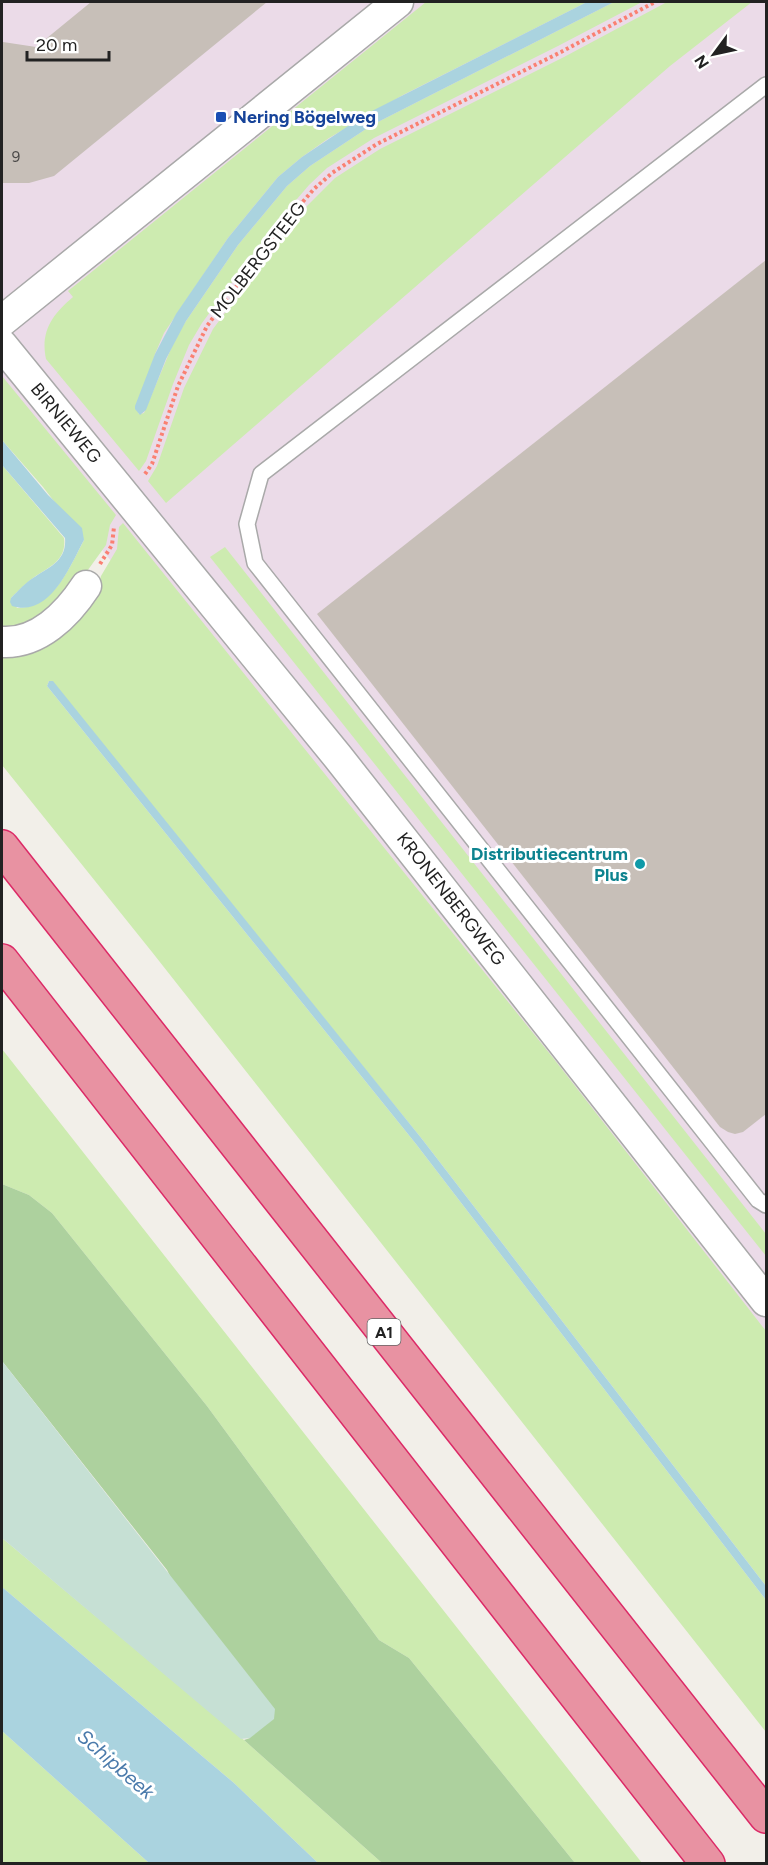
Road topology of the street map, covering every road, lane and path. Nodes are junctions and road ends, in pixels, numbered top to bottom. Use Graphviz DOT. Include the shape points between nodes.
graph roads {
  1 [pos="398,2"];
  2 [pos="655,2"];
  3 [pos="766,85"];
  4 [pos="2,321"];
  5 [pos="2,345"];
  6 [pos="130,501"];
  7 [pos="86,586"];
  8 [pos="2,642"];
  9 [pos="2,847"];
  10 [pos="2,961"];
  11 [pos="766,1204"];
  12 [pos="766,1301"];
  13 [pos="766,1816"];
  14 [pos="708,1863"];
  1 -- 4 [label="street"];
  2 -- 6 [label="path, MOLBERGSTEEG" via="377,144 314,189 278,230 207,326 178,386 152,464"];
  3 -- 11 [label="lane" via="261,474 247,524 255,563 758,1200"];
  5 -- 6 [label="street, BIRNIEWEG"];
  6 -- 7 [label="path, MOLBERGSTEEG" via="115,525 112,545"];
  6 -- 12 [label="street, KRONENBERGWEG" via="353,776"];
  7 -- 8 [label="street" via="46,630"];
  9 -- 13 [label="highway, A1"];
  10 -- 14 [label="highway"];
}
